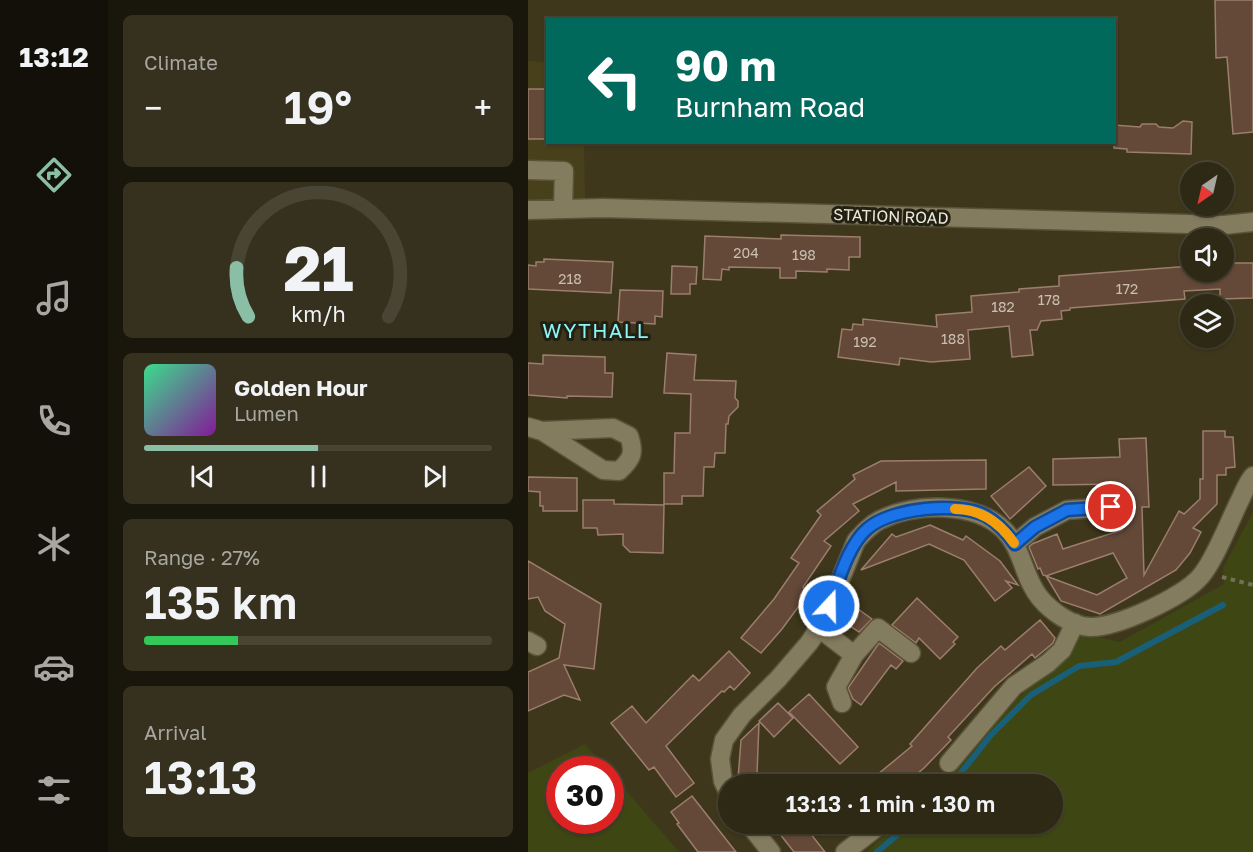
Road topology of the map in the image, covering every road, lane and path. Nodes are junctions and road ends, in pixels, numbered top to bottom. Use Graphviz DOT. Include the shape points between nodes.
graph roads {
  1 [pos="528,170"];
  2 [pos="562,208"];
  3 [pos="528,210"];
  4 [pos="1253,222"];
  5 [pos="1253,476"];
  6 [pos="1111,507"];
  7 [pos="1015,544"];
  8 [pos="1206,568"];
  9 [pos="1253,585"];
  10 [pos="1075,623"];
  11 [pos="819,628"];
  12 [pos="911,653"];
  13 [pos="854,655"];
  14 [pos="842,703"];
  15 [pos="949,764"];
  16 [pos="722,774"];
  17 [pos="757,834"];
  18 [pos="868,834"];
  19 [pos="771,852"];
  20 [pos="845,852"];
  1 -- 2 [label="street" via="564,171"];
  2 -- 3 [label="street, STATION ROAD"];
  2 -- 4 [label="street, STATION ROAD" via="720,209 1224,225"];
  5 -- 8 [label="street"];
  6 -- 7 [label="street" via="1067,510 1035,527"];
  7 -- 10 [label="street" via="1038,596 1052,611"];
  7 -- 11 [label="street" via="1005,530 984,515 962,509 904,511 878,520 856,541"];
  8 -- 9 [label="path"];
  8 -- 10 [label="street" via="1178,596 1150,609 1111,624 1090,627"];
  10 -- 15 [label="street" via="1062,650 1014,686"];
  11 -- 13 [label="street"];
  11 -- 16 [label="street" via="778,679 741,715 724,740"];
  12 -- 13 [label="street" via="878,627"];
  13 -- 14 [label="street" via="836,687"];
  17 -- 19 [label="street"];
  18 -- 20 [label="street"];
}
